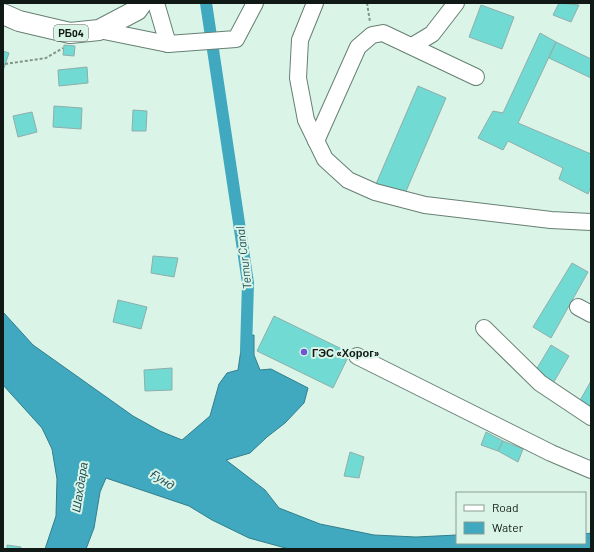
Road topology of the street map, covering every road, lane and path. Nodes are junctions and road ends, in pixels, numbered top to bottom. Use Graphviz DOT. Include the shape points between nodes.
graph roads {
  1 [pos="142,3"];
  2 [pos="156,3"];
  3 [pos="255,3"];
  4 [pos="314,3"];
  5 [pos="367,3"];
  6 [pos="456,3"];
  7 [pos="3,14"];
  8 [pos="99,30"];
  9 [pos="70,33"];
  10 [pos="372,36"];
  11 [pos="168,44"];
  12 [pos="412,46"];
  13 [pos="5,64"];
  14 [pos="476,77"];
  15 [pos="316,141"];
  16 [pos="591,222"];
  17 [pos="484,328"];
  18 [pos="357,356"];
  19 [pos="591,417"];
  20 [pos="591,470"];
  1 -- 8 [label="main road, РБ04" via="137,10"];
  2 -- 11 [label="street"];
  3 -- 11 [label="street" via="236,39"];
  4 -- 15 [label="street" via="300,40 298,78 306,120"];
  5 -- 10 [label="path"];
  6 -- 12 [label="street" via="432,34"];
  7 -- 9 [label="main road, РБ04" via="19,21"];
  8 -- 9 [label="main road, РБ04"];
  8 -- 11 [label="street"];
  9 -- 13 [label="path" via="73,40 46,58"];
  10 -- 12 [label="street" via="383,33"];
  10 -- 15 [label="street" via="358,47"];
  12 -- 14 [label="street"];
  15 -- 16 [label="street" via="325,160 348,180 375,192 425,205 551,220"];
  17 -- 19 [label="street" via="540,383"];
  18 -- 20 [label="street" via="551,453"];
}
